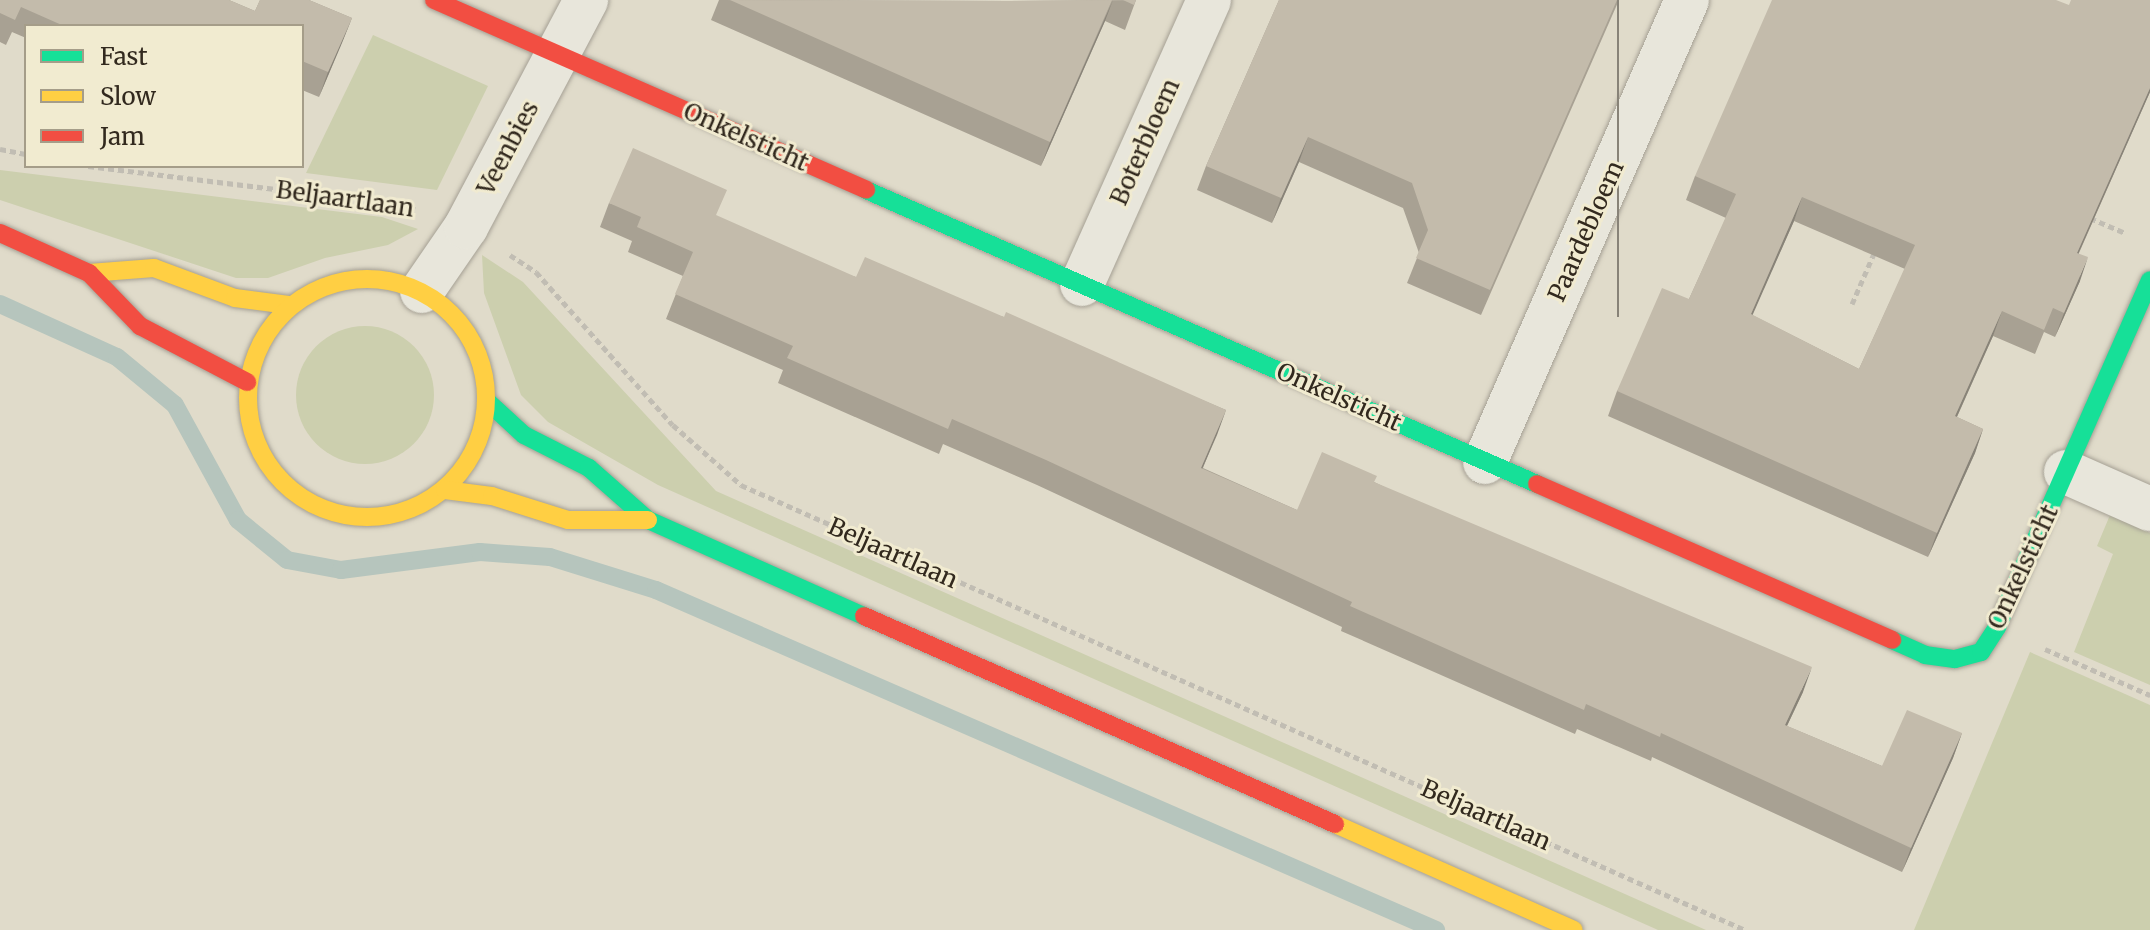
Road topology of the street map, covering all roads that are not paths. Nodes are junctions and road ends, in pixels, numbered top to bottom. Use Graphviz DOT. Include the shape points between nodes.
graph roads {
  1 [pos="434,0"];
  2 [pos="586,0"];
  3 [pos="1209,0"];
  4 [pos="1687,0"];
  5 [pos="558,54"];
  6 [pos="0,233"];
  7 [pos="89,273"];
  8 [pos="2150,280"];
  9 [pos="1082,284"];
  10 [pos="422,291"];
  11 [pos="289,305"];
  12 [pos="247,382"];
  13 [pos="487,401"];
  14 [pos="1485,462"];
  15 [pos="2066,472"];
  16 [pos="445,490"];
  17 [pos="2150,509"];
  18 [pos="648,520"];
  19 [pos="1574,930"];
  1 -- 5 [label="street, Onkelsticht"];
  2 -- 5 [label="street, Veenbies"];
  3 -- 9 [label="street, Boterbloem"];
  4 -- 14 [label="street, Paardebloem"];
  5 -- 9 [label="street, Onkelsticht"];
  5 -- 10 [label="street, Veenbies" via="466,227"];
  6 -- 7 [label="street"];
  7 -- 11 [label="street" via="154,268 235,298"];
  7 -- 12 [label="street" via="140,326"];
  8 -- 15 [label="street, Onkelsticht"];
  9 -- 14 [label="street, Onkelsticht"];
  10 -- 11 [label="street" via="377,278 331,282"];
  10 -- 13 [label="street" via="470,336"];
  11 -- 12 [label="street" via="262,337"];
  12 -- 16 [label="street" via="253,440 285,487 323,508 336,515 393,516"];
  13 -- 16 [label="street" via="480,440"];
  13 -- 18 [label="street" via="524,435 589,468"];
  14 -- 15 [label="street, Onkelsticht" via="1925,655 1955,659 1981,652 1997,627"];
  15 -- 17 [label="street"];
  16 -- 18 [label="street" via="492,496 568,520"];
  18 -- 19 [label="street"];
}
